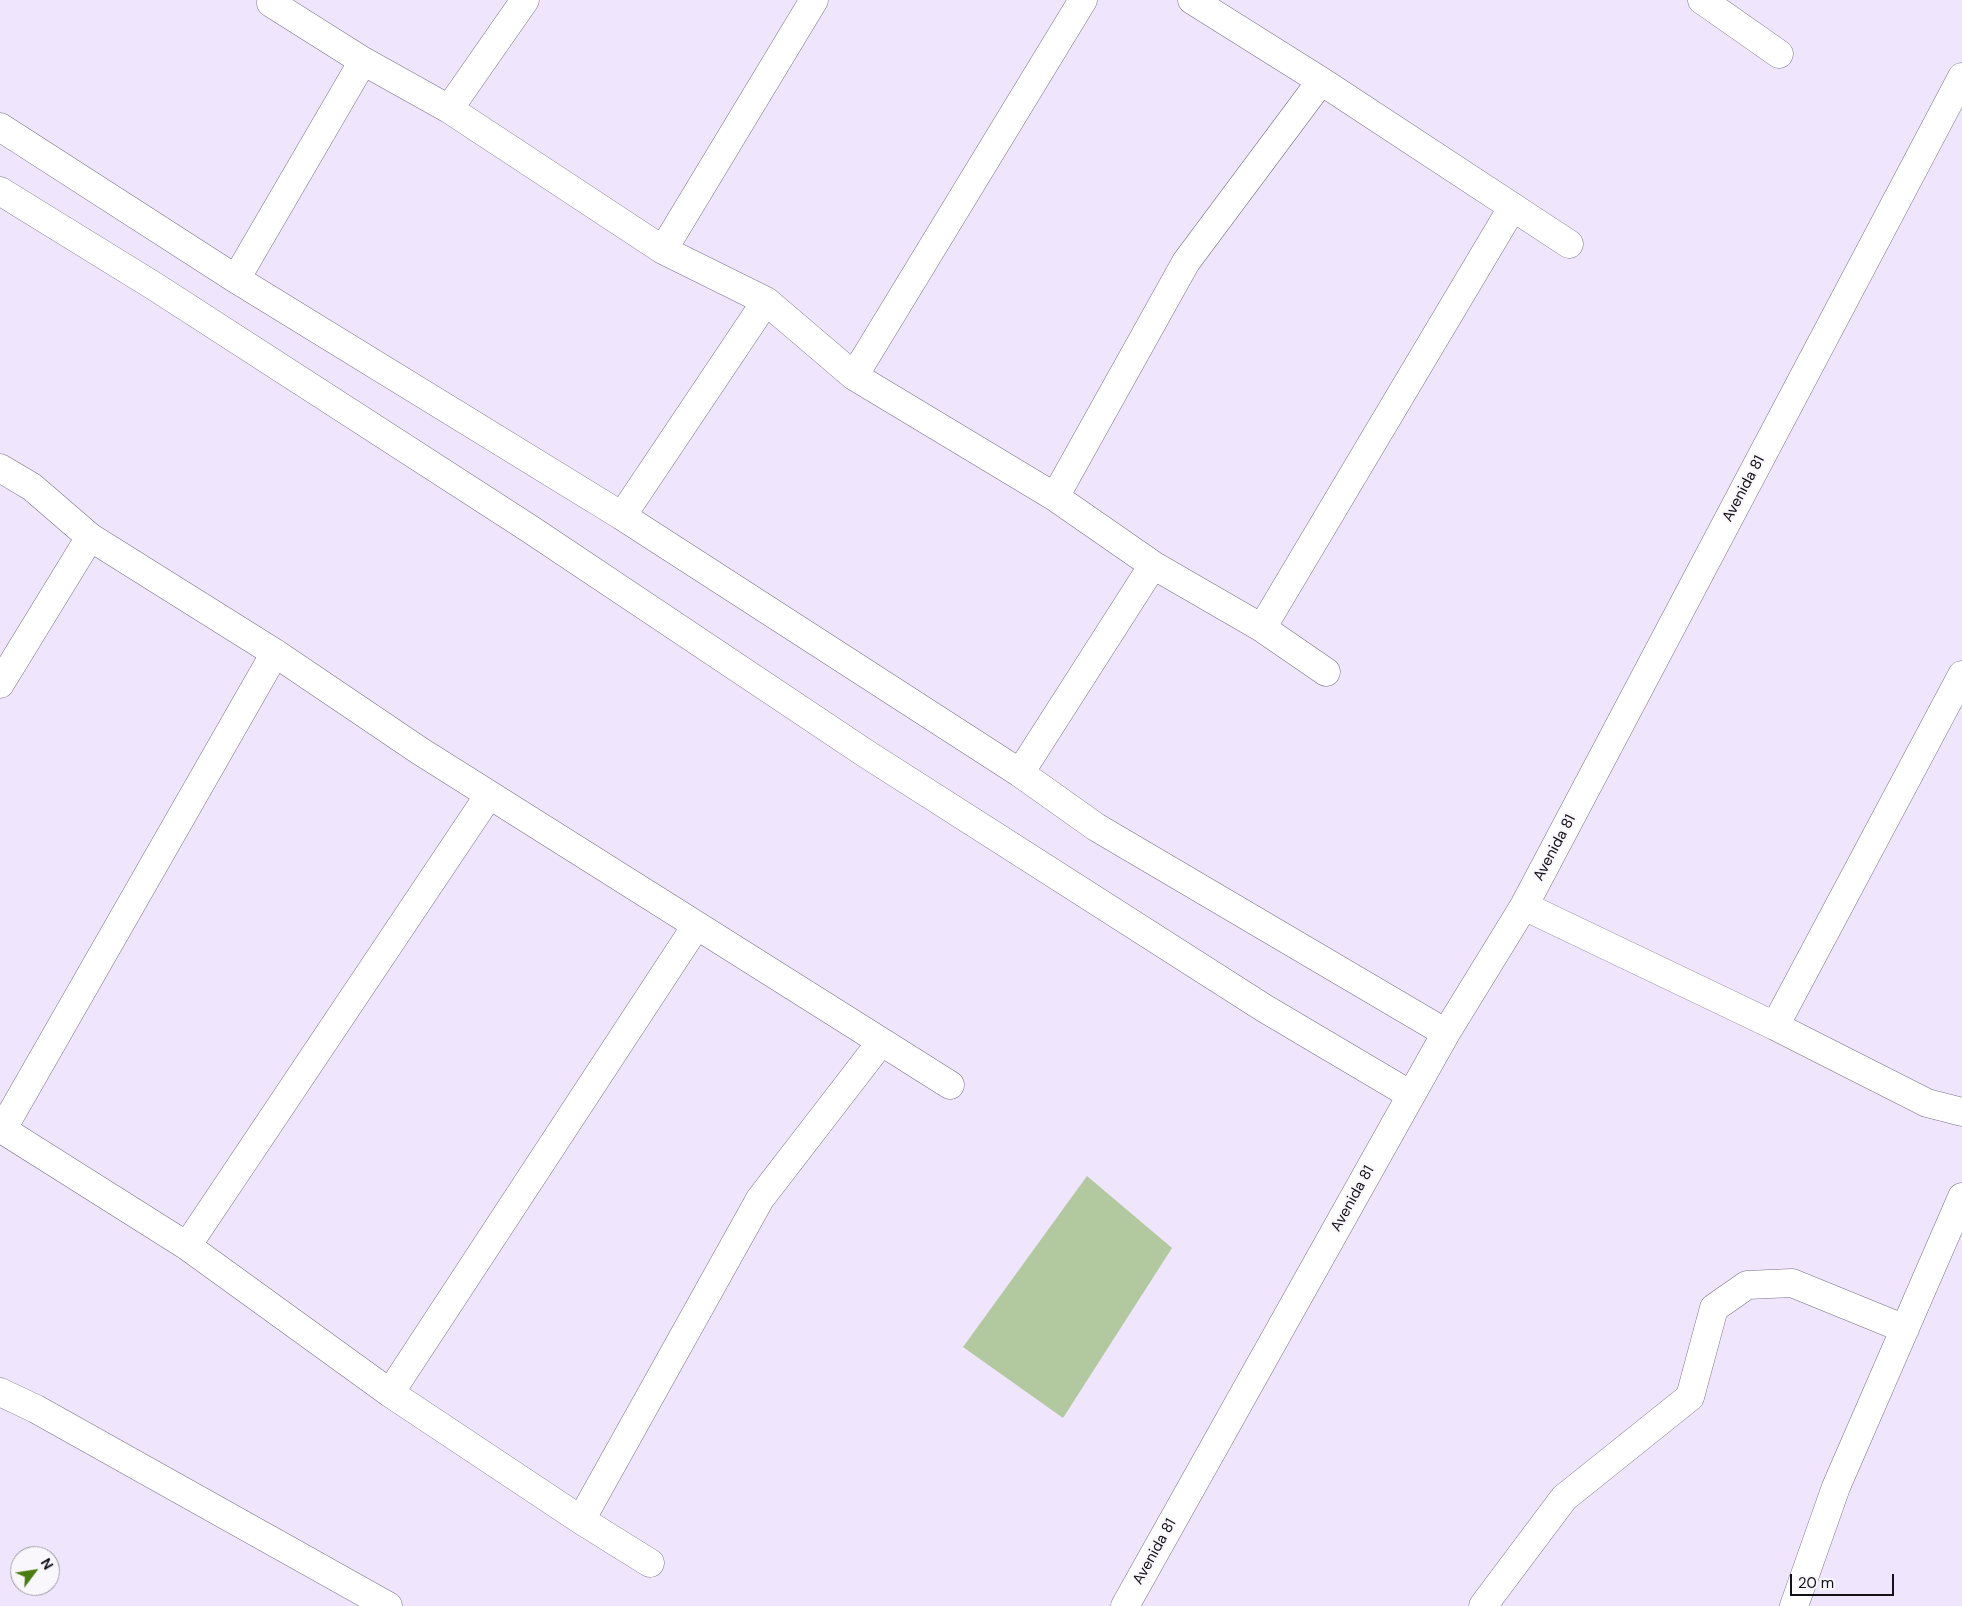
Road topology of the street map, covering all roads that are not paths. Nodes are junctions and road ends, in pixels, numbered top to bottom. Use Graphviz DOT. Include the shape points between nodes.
graph roads {
  1 [pos="273,0"];
  2 [pos="524,0"];
  3 [pos="814,0"];
  4 [pos="1083,0"];
  5 [pos="1192,0"];
  6 [pos="1702,0"];
  7 [pos="1779,54"];
  8 [pos="363,61"];
  9 [pos="1962,77"];
  10 [pos="1321,82"];
  11 [pos="449,109"];
  12 [pos="0,127"];
  13 [pos="0,191"];
  14 [pos="1512,208"];
  15 [pos="1569,244"];
  16 [pos="663,250"];
  17 [pos="236,279"];
  18 [pos="766,302"];
  19 [pos="854,376"];
  20 [pos="0,468"];
  21 [pos="1055,497"];
  22 [pos="622,516"];
  23 [pos="90,537"];
  24 [pos="1154,565"];
  25 [pos="1262,628"];
  26 [pos="275,653"];
  27 [pos="1326,672"];
  28 [pos="1962,675"];
  29 [pos="0,684"];
  30 [pos="1020,773"];
  31 [pos="489,795"];
  32 [pos="1524,906"];
  33 [pos="696,926"];
  34 [pos="1775,1026"];
  35 [pos="1446,1033"];
  36 [pos="881,1042"];
  37 [pos="950,1085"];
  38 [pos="1411,1095"];
  39 [pos="1962,1112"];
  40 [pos="1,1129"];
  41 [pos="1962,1196"];
  42 [pos="187,1246"];
  43 [pos="1904,1329"];
  44 [pos="0,1392"];
  45 [pos="390,1393"];
  46 [pos="581,1520"];
  47 [pos="650,1563"];
  48 [pos="388,1606"];
  49 [pos="1125,1606"];
  50 [pos="1483,1606"];
  51 [pos="1794,1606"];
  1 -- 8 [label="street" via="271,3"];
  2 -- 11 [label="street"];
  3 -- 16 [label="street"];
  4 -- 19 [label="street"];
  5 -- 10 [label="street"];
  6 -- 7 [label="street"];
  8 -- 11 [label="street"];
  8 -- 17 [label="street"];
  9 -- 32 [label="street, Avenida 81"];
  10 -- 14 [label="street"];
  10 -- 21 [label="street" via="1186,262"];
  11 -- 16 [label="street"];
  12 -- 17 [label="street"];
  13 -- 38 [label="street" via="154,286 530,529 873,758 1264,1008"];
  14 -- 15 [label="street"];
  14 -- 25 [label="street"];
  16 -- 18 [label="street"];
  17 -- 22 [label="street"];
  18 -- 19 [label="street"];
  18 -- 22 [label="street"];
  19 -- 21 [label="street"];
  20 -- 23 [label="street" via="32,487"];
  21 -- 24 [label="street"];
  22 -- 30 [label="street"];
  23 -- 26 [label="street"];
  23 -- 29 [label="street"];
  24 -- 25 [label="street"];
  24 -- 30 [label="street"];
  25 -- 27 [label="street"];
  26 -- 31 [label="street"];
  26 -- 40 [label="street"];
  28 -- 34 [label="street"];
  30 -- 35 [label="street" via="1096,827"];
  31 -- 33 [label="street"];
  31 -- 42 [label="street"];
  32 -- 34 [label="street"];
  32 -- 35 [label="street, Avenida 81"];
  33 -- 36 [label="street"];
  33 -- 45 [label="street"];
  34 -- 39 [label="street" via="1927,1103"];
  35 -- 38 [label="street, Avenida 81"];
  36 -- 37 [label="street"];
  36 -- 46 [label="street" via="760,1199"];
  38 -- 49 [label="street, Avenida 81"];
  40 -- 42 [label="street"];
  41 -- 43 [label="street"];
  42 -- 45 [label="street"];
  43 -- 50 [label="street" via="1792,1283 1747,1285 1714,1308 1690,1397 1564,1498"];
  43 -- 51 [label="street" via="1836,1487"];
  44 -- 48 [label="street"];
  45 -- 46 [label="street"];
  46 -- 47 [label="street"];
}
